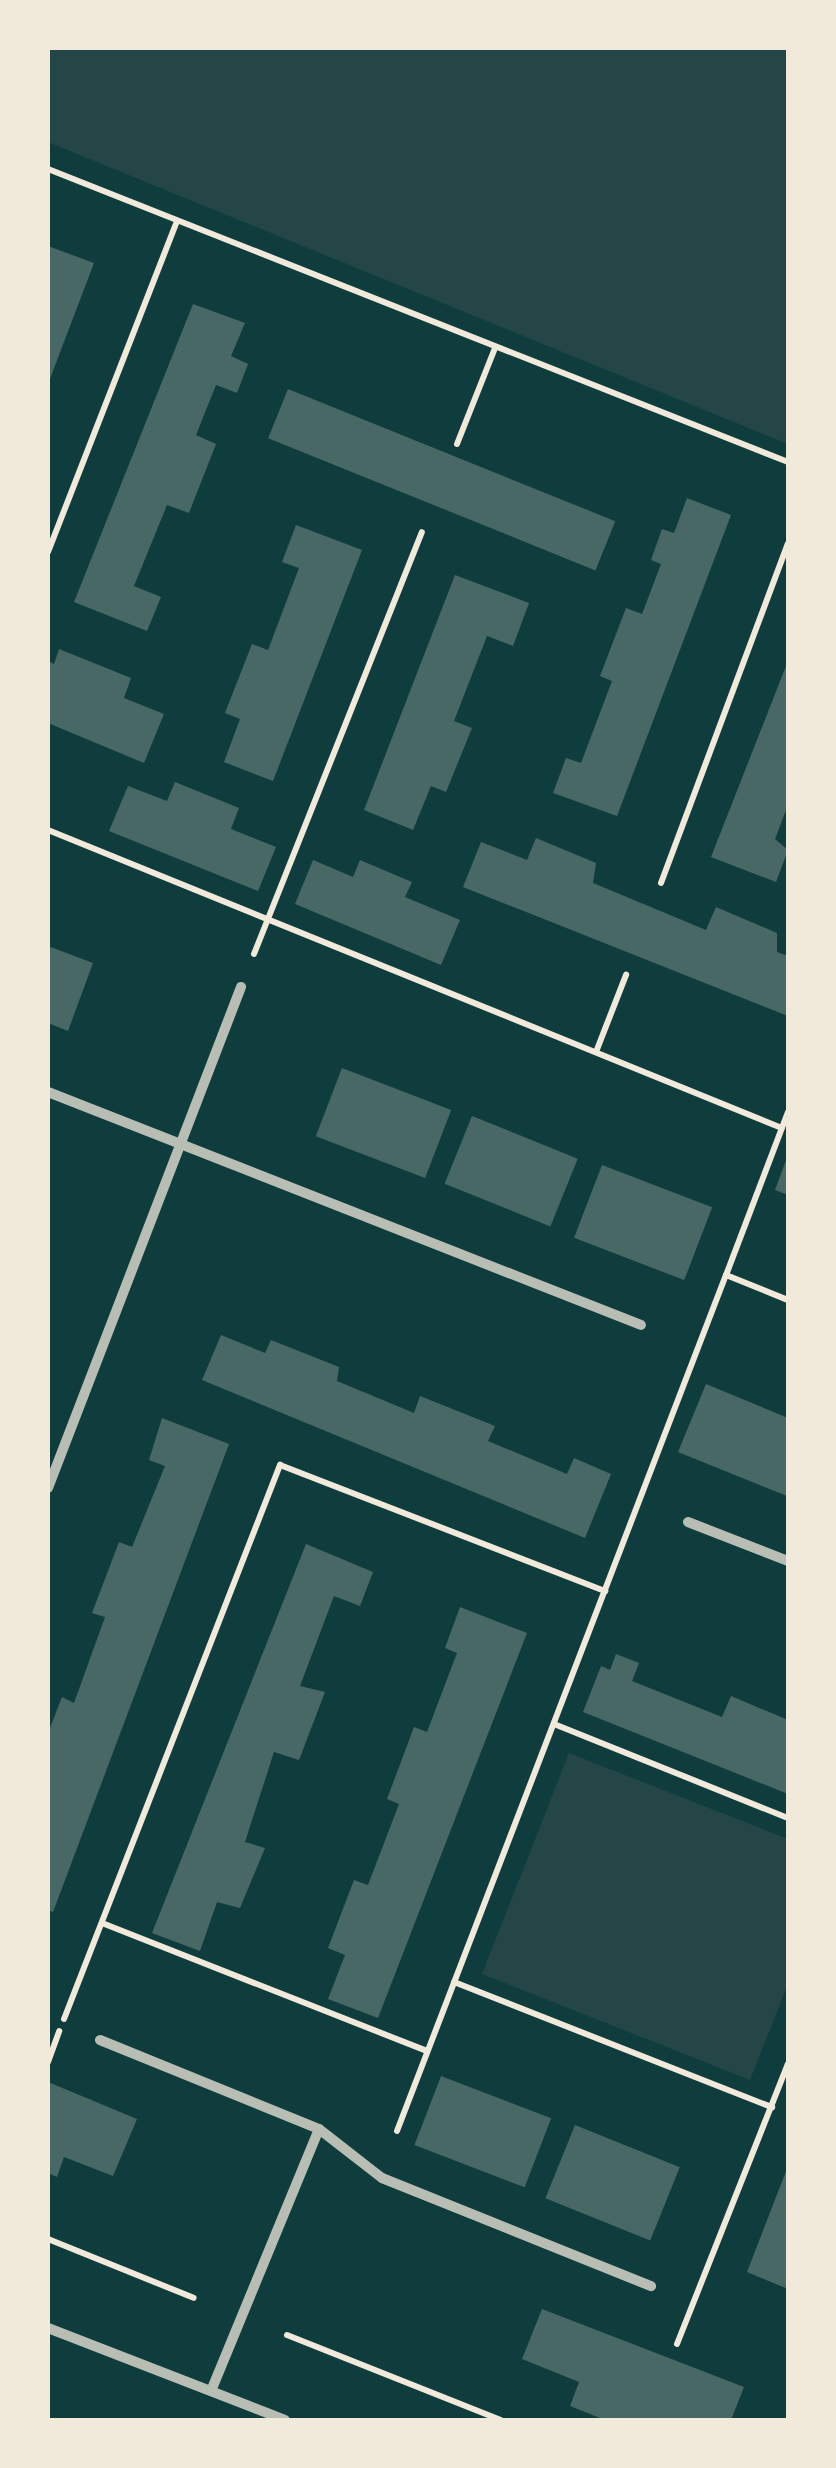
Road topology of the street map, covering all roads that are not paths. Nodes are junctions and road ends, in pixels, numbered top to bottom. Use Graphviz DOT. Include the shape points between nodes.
graph roads {
  1 [pos="241,987"];
  2 [pos="48,1092"];
  3 [pos="183,1146"];
  4 [pos="642,1325"];
  5 [pos="48,1488"];
  6 [pos="688,1522"];
  7 [pos="788,1561"];
  8 [pos="100,2040"];
  9 [pos="319,2128"];
  10 [pos="651,2286"];
  11 [pos="48,2328"];
  12 [pos="211,2391"];
  13 [pos="285,2420"];
  1 -- 3 [label="street"];
  2 -- 3 [label="street"];
  3 -- 4 [label="street"];
  3 -- 5 [label="street"];
  6 -- 7 [label="street"];
  8 -- 9 [label="street"];
  9 -- 10 [label="street" via="382,2178"];
  9 -- 12 [label="street"];
  11 -- 12 [label="street"];
  12 -- 13 [label="street"];
}
